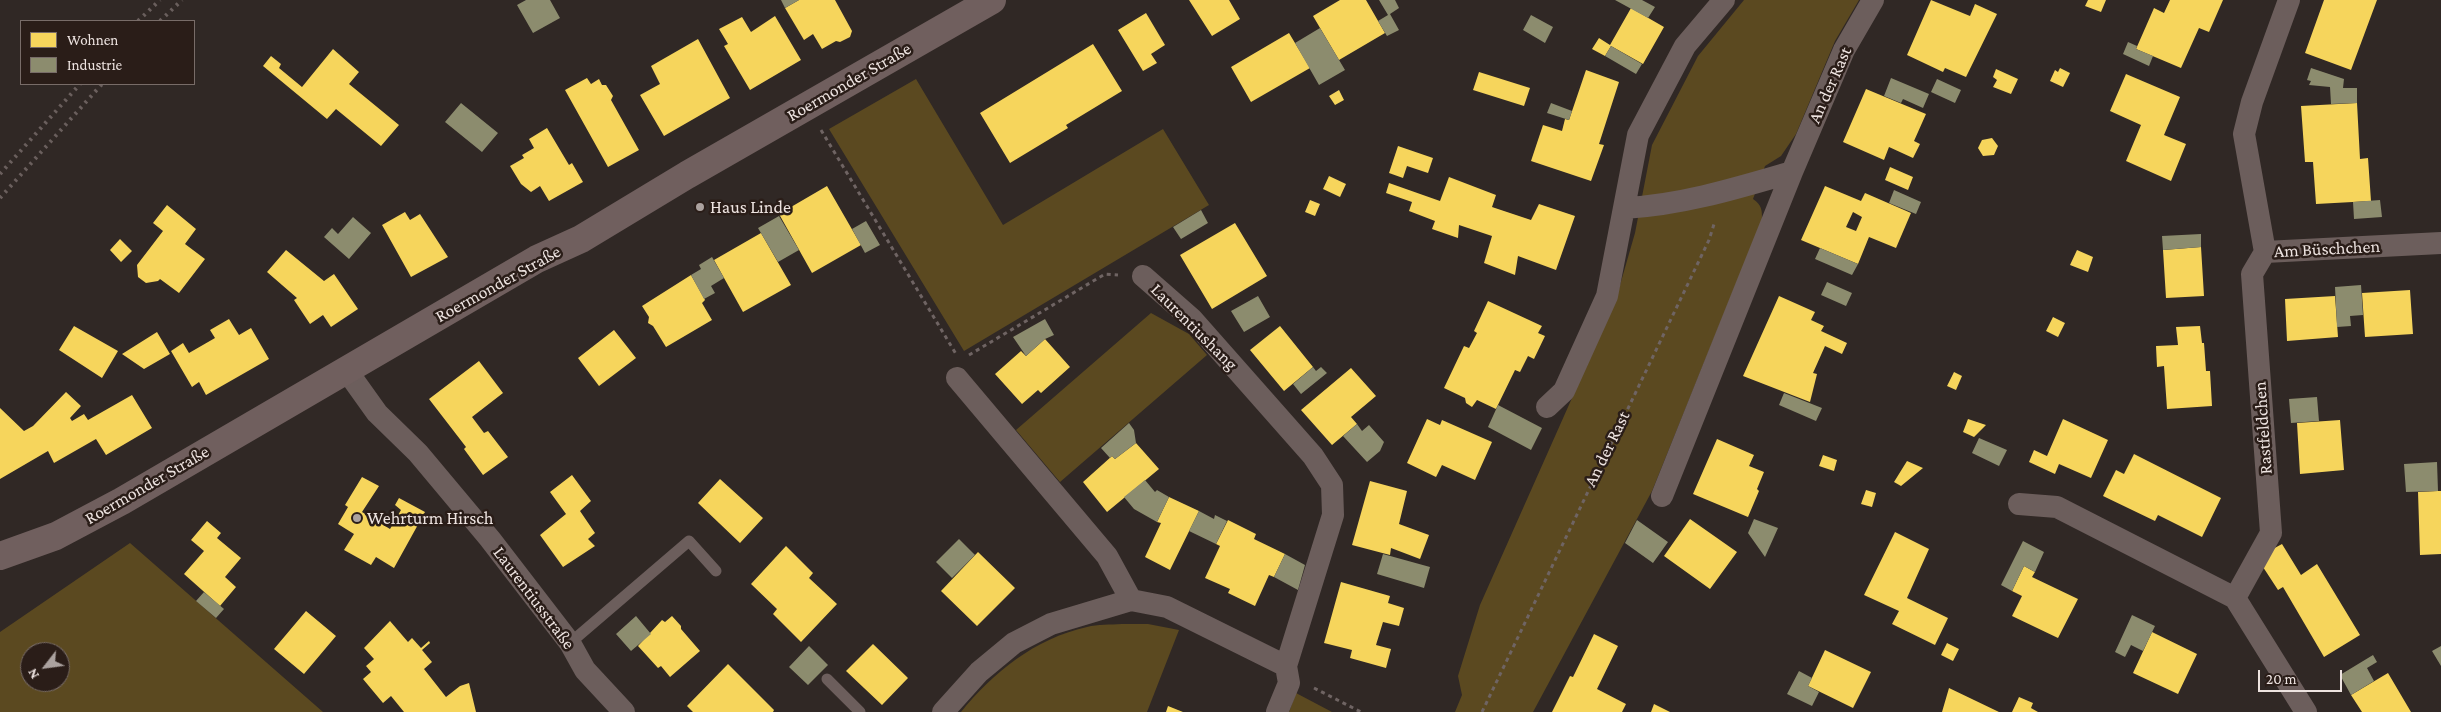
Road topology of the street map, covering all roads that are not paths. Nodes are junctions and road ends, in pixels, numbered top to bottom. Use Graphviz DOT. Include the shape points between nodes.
graph roads {
  1 [pos="992,0"];
  2 [pos="1724,0"];
  3 [pos="1873,0"];
  4 [pos="2289,0"];
  5 [pos="1792,172"];
  6 [pos="1625,208"];
  7 [pos="2441,243"];
  8 [pos="2265,252"];
  9 [pos="1143,276"];
  10 [pos="959,369"];
  11 [pos="347,371"];
  12 [pos="1546,407"];
  13 [pos="1662,496"];
  14 [pos="2019,504"];
  15 [pos="0,556"];
  16 [pos="716,571"];
  17 [pos="2235,598"];
  18 [pos="1131,600"];
  19 [pos="570,643"];
  20 [pos="1286,666"];
  21 [pos="827,679"];
  22 [pos="624,712"];
  23 [pos="860,712"];
  24 [pos="943,712"];
  25 [pos="1277,712"];
  26 [pos="2306,712"];
  1 -- 11 [label="main road, Roermonder Straße"];
  2 -- 6 [label="street" via="1685,46 1638,135"];
  3 -- 5 [label="street, An der Rast" via="1844,50"];
  4 -- 8 [label="street, Am Büschchen" via="2252,102 2244,134"];
  5 -- 6 [label="street" via="1735,189 1656,206"];
  5 -- 13 [label="street, An der Rast"];
  6 -- 12 [label="street" via="1607,296 1564,391"];
  7 -- 8 [label="street, Am Büschchen"];
  8 -- 17 [label="street, Rastfeldchen" via="2252,274 2271,533"];
  9 -- 20 [label="street, Laurentiushang" via="1192,319 1313,456 1332,485 1333,515"];
  10 -- 18 [label="street" via="1107,556"];
  11 -- 15 [label="main road, Roermonder Straße" via="73,527 33,546"];
  11 -- 19 [label="street, Laurentiusstraße" via="377,413 418,453 490,538"];
  14 -- 17 [label="street" via="2056,507"];
  16 -- 19 [label="lane" via="689,541"];
  17 -- 26 [label="street"];
  18 -- 20 [label="street" via="1167,607"];
  18 -- 24 [label="street" via="1050,624 1014,643 979,672"];
  19 -- 22 [label="street, Laurentiusstraße" via="585,670"];
  20 -- 25 [label="street, Laurentiushang" via="1289,683"];
  21 -- 23 [label="lane"];
}
